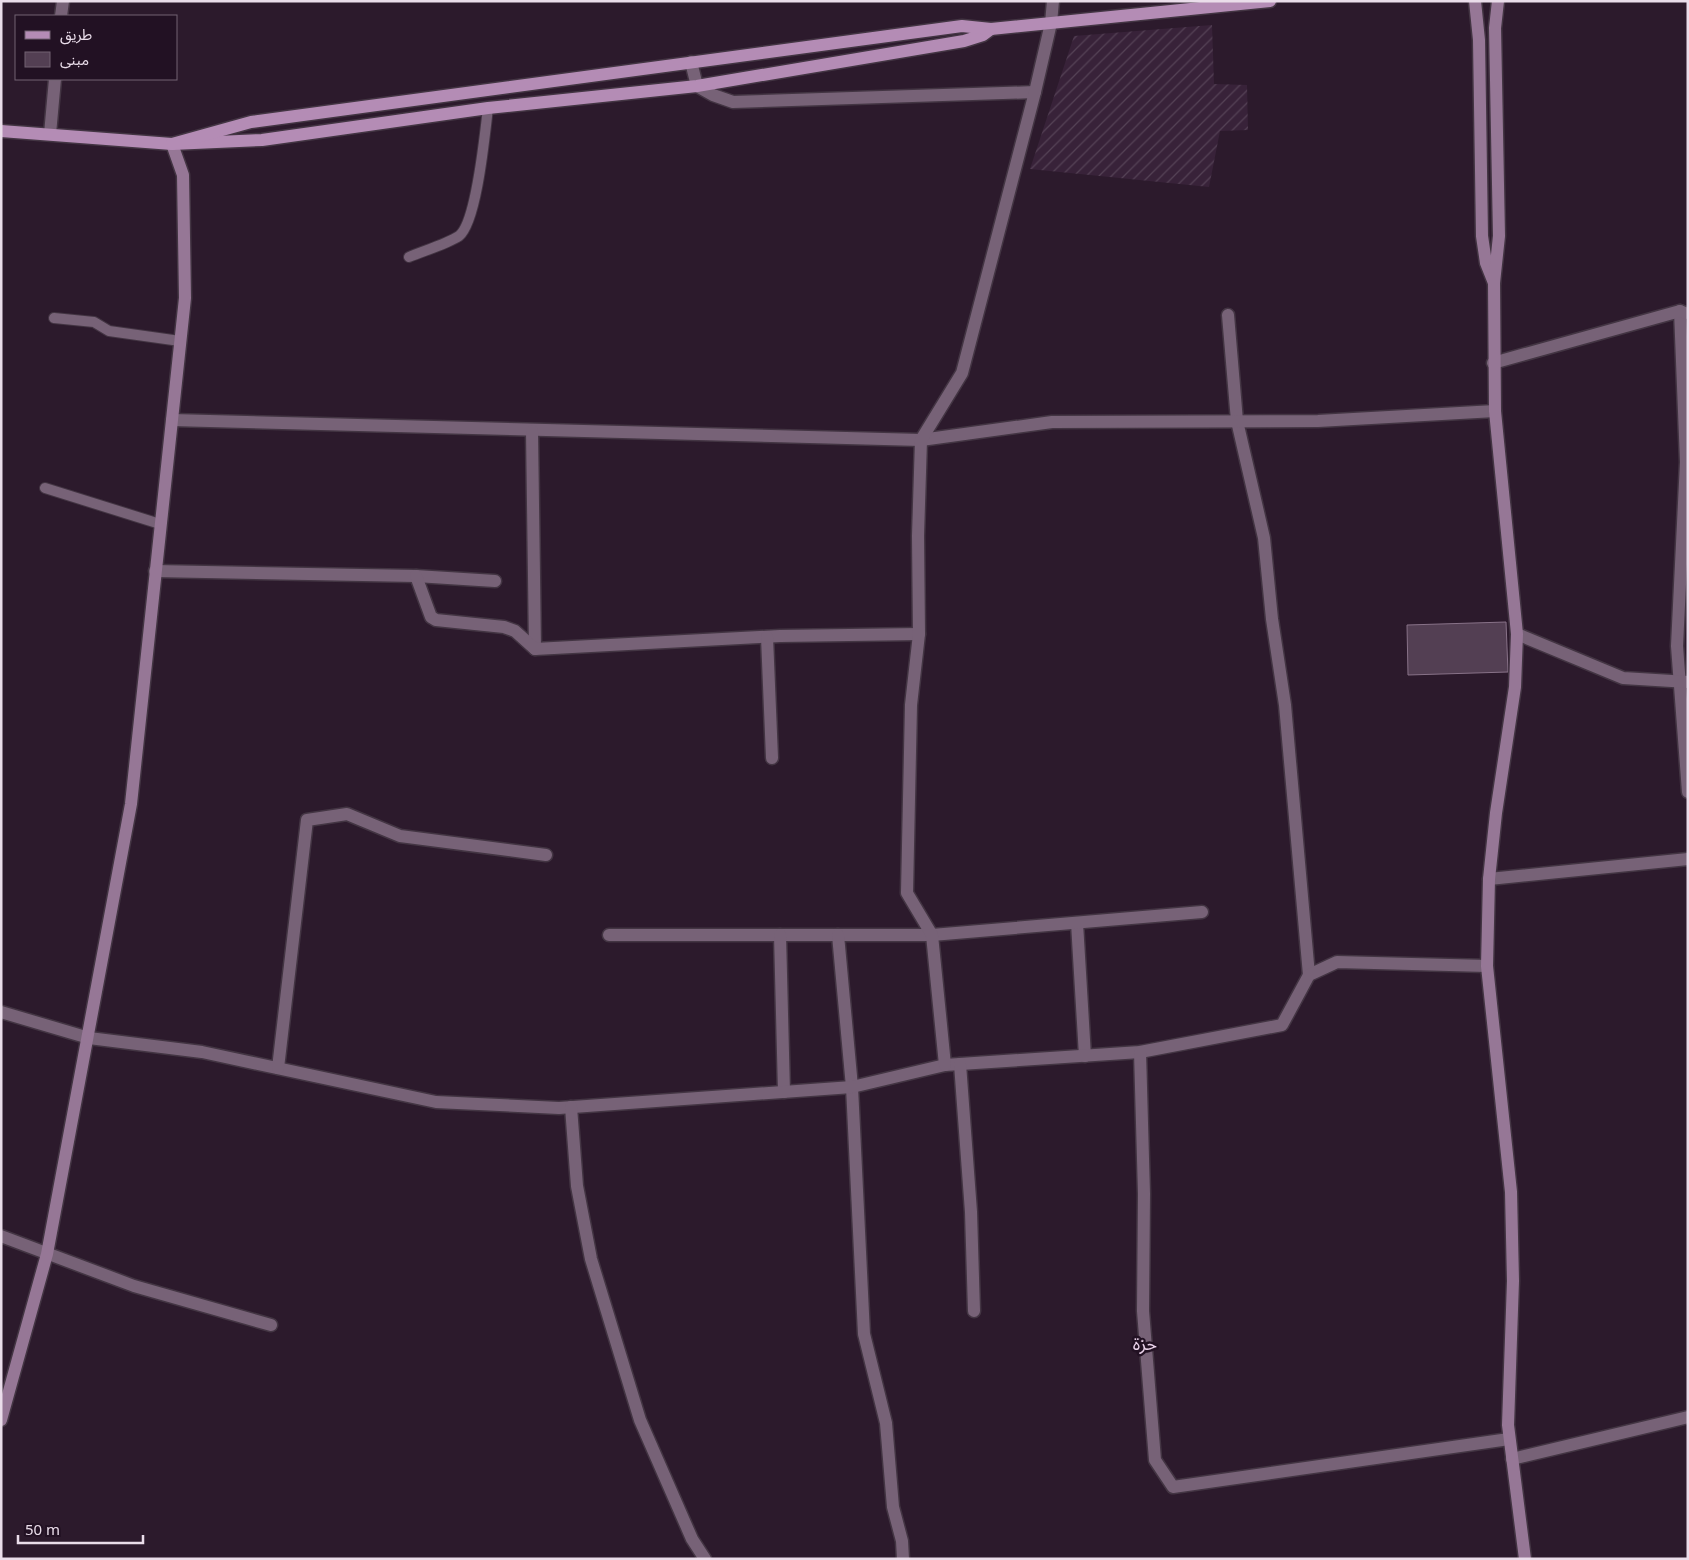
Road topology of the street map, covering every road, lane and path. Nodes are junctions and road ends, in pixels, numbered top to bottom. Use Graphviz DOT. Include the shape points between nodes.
graph roads {
  1 [pos="63,1"];
  2 [pos="1053,1"];
  3 [pos="1270,1"];
  4 [pos="1475,1"];
  5 [pos="1498,1"];
  6 [pos="62,15"];
  7 [pos="1051,23"];
  8 [pos="991,29"];
  9 [pos="691,62"];
  10 [pos="56,80"];
  11 [pos="696,86"];
  12 [pos="1035,92"];
  13 [pos="488,108"];
  14 [pos="1,131"];
  15 [pos="50,134"];
  16 [pos="172,144"];
  17 [pos="409,257"];
  18 [pos="1494,283"];
  19 [pos="1684,313"];
  20 [pos="1228,315"];
  21 [pos="54,318"];
  22 [pos="180,341"];
  23 [pos="1493,363"];
  24 [pos="1495,411"];
  25 [pos="172,420"];
  26 [pos="1237,421"];
  27 [pos="532,431"];
  28 [pos="921,440"];
  29 [pos="45,488"];
  30 [pos="160,524"];
  31 [pos="155,572"];
  32 [pos="416,576"];
  33 [pos="494,582"];
  34 [pos="919,634"];
  35 [pos="1516,634"];
  36 [pos="767,637"];
  37 [pos="535,649"];
  38 [pos="1684,682"];
  39 [pos="772,758"];
  40 [pos="1688,792"];
  41 [pos="546,854"];
  42 [pos="1688,859"];
  43 [pos="1489,879"];
  44 [pos="1202,912"];
  45 [pos="1077,923"];
  46 [pos="609,935"];
  47 [pos="780,935"];
  48 [pos="838,935"];
  49 [pos="932,935"];
  50 [pos="1488,966"];
  51 [pos="1309,975"];
  52 [pos="1,1012"];
  53 [pos="89,1038"];
  54 [pos="1140,1052"];
  55 [pos="1085,1056"];
  56 [pos="960,1064"];
  57 [pos="945,1065"];
  58 [pos="278,1068"];
  59 [pos="852,1087"];
  60 [pos="784,1092"];
  61 [pos="571,1108"];
  62 [pos="1,1236"];
  63 [pos="47,1254"];
  64 [pos="974,1311"];
  65 [pos="271,1325"];
  66 [pos="1688,1417"];
  67 [pos="1,1420"];
  68 [pos="1509,1439"];
  69 [pos="1512,1459"];
  70 [pos="706,1559"];
  71 [pos="903,1559"];
  72 [pos="1525,1559"];
  1 -- 6 [label="street"];
  2 -- 7 [label="street"];
  3 -- 7 [label="main road"];
  4 -- 18 [label="street" via="1479,34 1482,236 1486,264"];
  5 -- 18 [label="street" via="1495,28 1499,236"];
  7 -- 8 [label="main road"];
  7 -- 12 [label="street"];
  8 -- 9 [label="main road" via="962,26"];
  8 -- 11 [label="main road" via="964,41"];
  9 -- 11 [label="street"];
  9 -- 16 [label="main road" via="251,122"];
  10 -- 15 [label="street"];
  11 -- 12 [label="street" via="733,102"];
  11 -- 13 [label="main road"];
  12 -- 28 [label="street" via="962,373"];
  13 -- 16 [label="main road" via="262,140"];
  13 -- 17 [label="lane" via="469,219 460,235"];
  14 -- 15 [label="main road"];
  15 -- 16 [label="main road"];
  16 -- 22 [label="street" via="183,176 185,298"];
  18 -- 23 [label="street"];
  19 -- 23 [label="street"];
  19 -- 38 [label="street" via="1686,462 1677,646"];
  20 -- 26 [label="street"];
  21 -- 22 [label="lane" via="94,322 108,331"];
  22 -- 25 [label="street"];
  23 -- 24 [label="street"];
  24 -- 26 [label="street" via="1318,421"];
  24 -- 35 [label="street"];
  25 -- 27 [label="street"];
  25 -- 30 [label="street"];
  26 -- 28 [label="street" via="1052,422"];
  26 -- 51 [label="street" via="1264,538 1285,705"];
  27 -- 28 [label="street"];
  27 -- 37 [label="street"];
  28 -- 34 [label="street"];
  29 -- 30 [label="lane"];
  30 -- 31 [label="street"];
  31 -- 32 [label="street"];
  31 -- 53 [label="street" via="130,804"];
  32 -- 33 [label="street"];
  32 -- 37 [label="street" via="431,617 504,627 515,631"];
  34 -- 36 [label="street"];
  34 -- 49 [label="street" via="911,706 907,893"];
  35 -- 38 [label="street" via="1623,678"];
  35 -- 43 [label="street" via="1515,686"];
  36 -- 37 [label="street"];
  36 -- 39 [label="street"];
  38 -- 40 [label="street"];
  41 -- 58 [label="street" via="400,836 347,814 307,820"];
  42 -- 43 [label="street"];
  43 -- 50 [label="street"];
  44 -- 45 [label="street"];
  45 -- 49 [label="street"];
  45 -- 55 [label="street"];
  46 -- 47 [label="street"];
  47 -- 48 [label="street"];
  47 -- 60 [label="street"];
  48 -- 49 [label="street"];
  48 -- 59 [label="street"];
  49 -- 57 [label="street"];
  50 -- 51 [label="street" via="1337,962"];
  50 -- 68 [label="street" via="1513,1232"];
  51 -- 54 [label="street" via="1282,1025"];
  52 -- 53 [label="street"];
  53 -- 58 [label="street" via="202,1052"];
  53 -- 63 [label="street"];
  54 -- 55 [label="street"];
  54 -- 68 [label="street" via="1146,1341 1155,1460 1173,1488"];
  55 -- 56 [label="street"];
  56 -- 57 [label="street"];
  56 -- 64 [label="street" via="971,1212"];
  57 -- 59 [label="street"];
  58 -- 61 [label="street" via="436,1102"];
  59 -- 60 [label="street"];
  59 -- 71 [label="street" via="864,1334 886,1423 893,1508"];
  60 -- 61 [label="street"];
  61 -- 70 [label="street" via="577,1186 591,1259 640,1420 692,1539"];
  62 -- 63 [label="street"];
  63 -- 65 [label="street" via="134,1286"];
  63 -- 67 [label="street"];
  66 -- 69 [label="street"];
  68 -- 69 [label="street"];
  69 -- 72 [label="street"];
}
